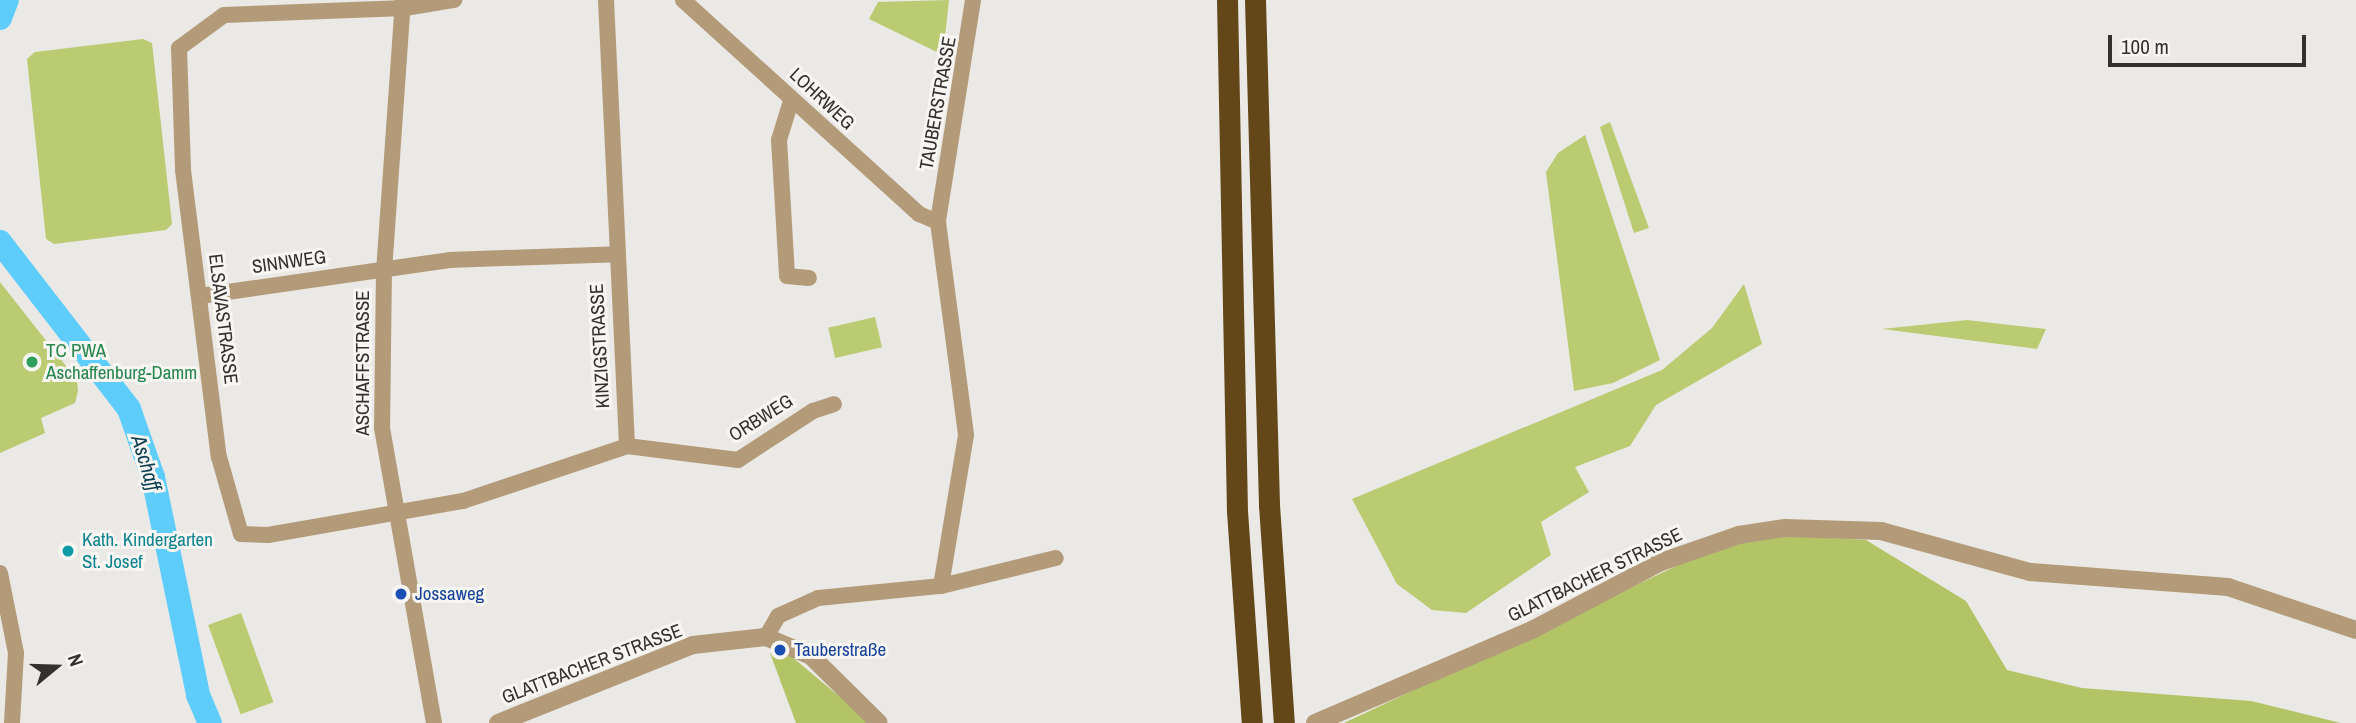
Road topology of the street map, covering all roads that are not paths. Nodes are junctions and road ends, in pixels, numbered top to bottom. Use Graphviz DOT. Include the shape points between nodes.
graph roads {
  1 [pos="454,0"];
  2 [pos="606,0"];
  3 [pos="683,0"];
  4 [pos="973,0"];
  5 [pos="1227,0"];
  6 [pos="1255,0"];
  7 [pos="404,4"];
  8 [pos="223,8"];
  9 [pos="791,101"];
  10 [pos="938,222"];
  11 [pos="617,254"];
  12 [pos="384,269"];
  13 [pos="809,278"];
  14 [pos="200,296"];
  15 [pos="834,404"];
  16 [pos="627,446"];
  17 [pos="394,515"];
  18 [pos="1056,558"];
  19 [pos="0,573"];
  20 [pos="941,586"];
  21 [pos="2356,630"];
  22 [pos="766,637"];
  23 [pos="9,714"];
  24 [pos="434,723"];
  25 [pos="498,723"];
  26 [pos="879,723"];
  27 [pos="1252,723"];
  28 [pos="1284,723"];
  29 [pos="1315,723"];
  1 -- 7 [label="street"];
  2 -- 11 [label="street, KINZIGSTRASSE"];
  3 -- 9 [label="street, LOHRWEG"];
  4 -- 10 [label="street, TAUBERSTRASSE"];
  5 -- 27 [label="highway" via="1237,511"];
  6 -- 28 [label="highway" via="1257,205"];
  7 -- 8 [label="street"];
  7 -- 12 [label="street, ASCHAFFSTRASSE"];
  8 -- 14 [label="street, ELSAVASTRASSE" via="179,48 183,170"];
  9 -- 10 [label="street, LOHRWEG" via="919,214"];
  9 -- 13 [label="street" via="779,139 788,276"];
  10 -- 20 [label="street, TAUBERSTRASSE" via="966,435"];
  11 -- 12 [label="street"];
  11 -- 16 [label="street, KINZIGSTRASSE"];
  12 -- 14 [label="street, SINNWEG"];
  12 -- 17 [label="street, ASCHAFFSTRASSE" via="382,428"];
  14 -- 17 [label="street, ELSAVASTRASSE" via="219,457 241,534"];
  15 -- 16 [label="street, ORBWEG" via="813,411 738,460"];
  16 -- 17 [label="street" via="474,498"];
  17 -- 24 [label="street, ASCHAFFSTRASSE"];
  18 -- 20 [label="street"];
  19 -- 23 [label="street" via="16,653"];
  20 -- 22 [label="street" via="818,598 778,616"];
  21 -- 29 [label="street, GLATTBACHER STRASSE" via="2228,587 2030,572 1881,531 1785,528 1739,535 1661,562 1520,636"];
  22 -- 25 [label="street, GLATTBACHER STRASSE" via="693,645"];
  22 -- 26 [label="street, GLATTBACHER STRASSE" via="811,656"];
}
